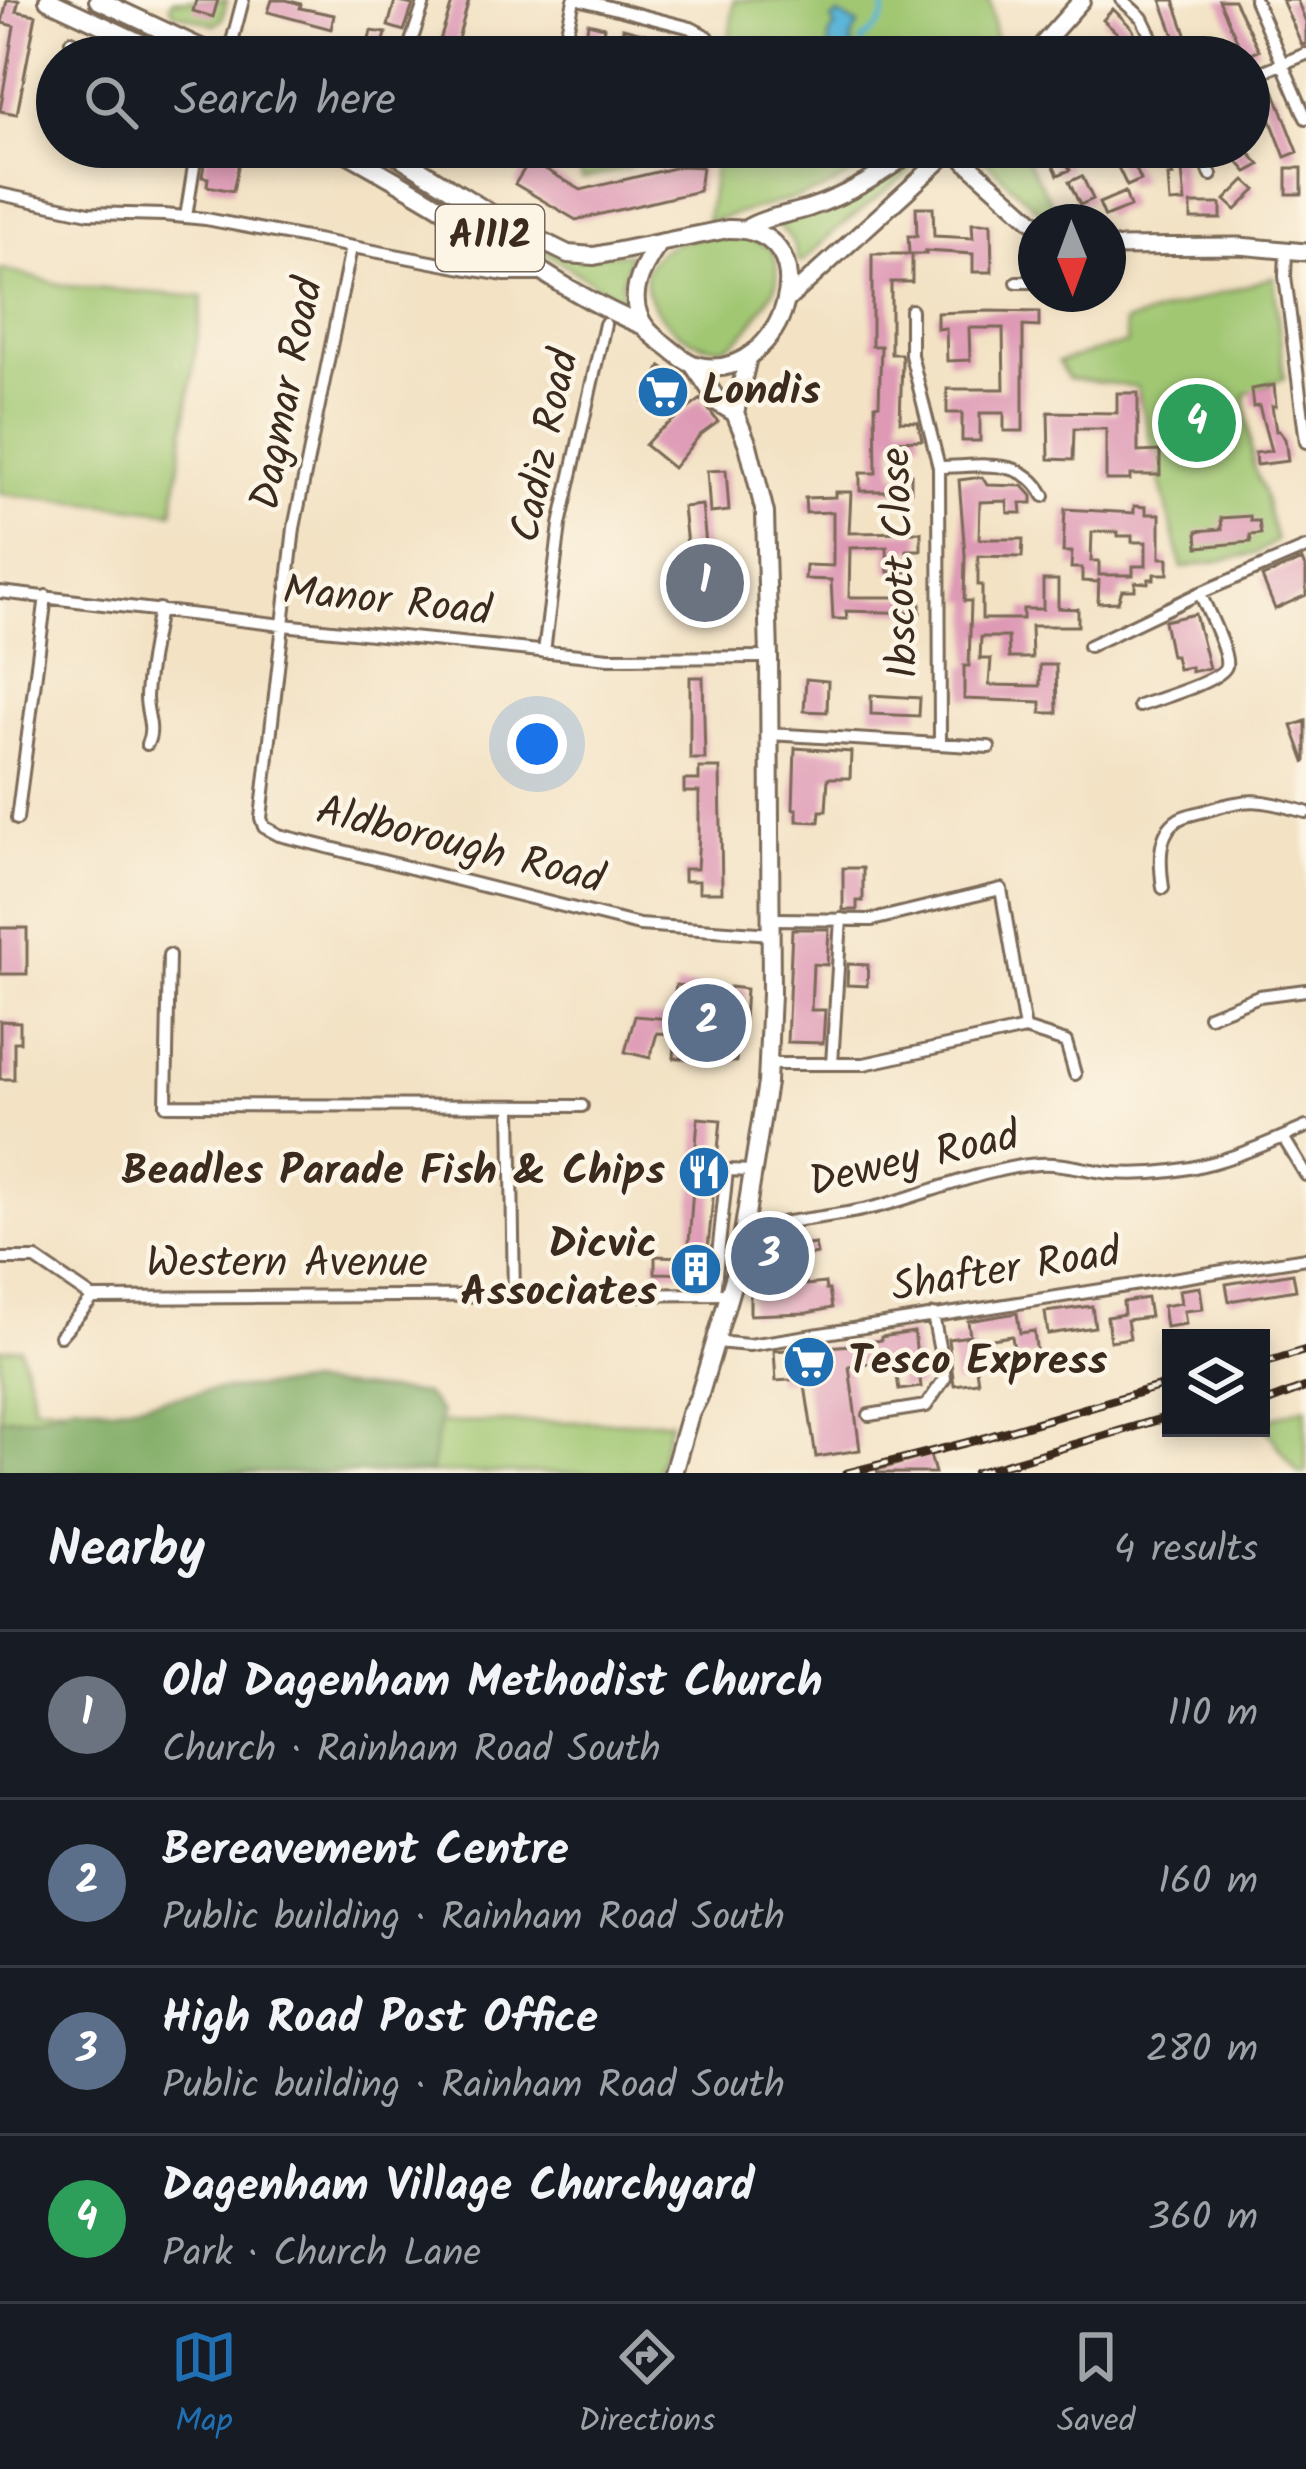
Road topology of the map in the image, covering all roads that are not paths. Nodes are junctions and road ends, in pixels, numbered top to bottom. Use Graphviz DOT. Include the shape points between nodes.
graph roads {
  1 [pos="48,0"];
  2 [pos="98,0"];
  3 [pos="243,0"];
  4 [pos="425,0"];
  5 [pos="578,0"];
  6 [pos="1082,0"];
  7 [pos="1123,0"];
  8 [pos="1255,0"];
  9 [pos="126,36"];
  10 [pos="178,36"];
  11 [pos="231,36"];
  12 [pos="413,36"];
  13 [pos="567,36"];
  14 [pos="706,36"];
  15 [pos="1050,36"];
  16 [pos="1151,36"];
  17 [pos="1306,54"];
  18 [pos="1284,63"];
  19 [pos="1270,69"];
  20 [pos="1306,118"];
  21 [pos="194,168"];
  22 [pos="372,168"];
  23 [pos="417,168"];
  24 [pos="893,168"];
  25 [pos="932,168"];
  26 [pos="973,168"];
  27 [pos="1208,168"];
  28 [pos="1211,175"];
  29 [pos="0,194"];
  30 [pos="1018,208"];
  31 [pos="486,212"];
  32 [pos="186,217"];
  33 [pos="471,226"];
  34 [pos="745,229"];
  35 [pos="658,245"];
  36 [pos="1126,247"];
  37 [pos="351,248"];
  38 [pos="1286,251"];
  39 [pos="1306,252"];
  40 [pos="447,264"];
  41 [pos="547,275"];
  42 [pos="786,301"];
  43 [pos="911,310"];
  44 [pos="604,325"];
  45 [pos="644,326"];
  46 [pos="748,357"];
  47 [pos="694,366"];
  48 [pos="736,413"];
  49 [pos="1306,442"];
  50 [pos="939,467"];
  51 [pos="1044,496"];
  52 [pos="1306,548"];
  53 [pos="0,592"];
  54 [pos="1200,593"];
  55 [pos="46,596"];
  56 [pos="159,609"];
  57 [pos="283,625"];
  58 [pos="1089,646"];
  59 [pos="544,652"];
  60 [pos="769,656"];
  61 [pos="1139,706"];
  62 [pos="769,734"];
  63 [pos="147,744"];
  64 [pos="940,744"];
  65 [pos="989,747"];
  66 [pos="1306,812"];
  67 [pos="17,818"];
  68 [pos="1163,888"];
  69 [pos="841,920"];
  70 [pos="772,927"];
  71 [pos="169,955"];
  72 [pos="1306,990"];
  73 [pos="1209,1016"];
  74 [pos="1025,1028"];
  75 [pos="768,1064"];
  76 [pos="832,1064"];
  77 [pos="1075,1074"];
  78 [pos="582,1106"];
  79 [pos="511,1108"];
  80 [pos="1306,1127"];
  81 [pos="1283,1137"];
  82 [pos="753,1171"];
  83 [pos="1306,1175"];
  84 [pos="743,1225"];
  85 [pos="1306,1258"];
  86 [pos="0,1259"];
  87 [pos="722,1294"];
  88 [pos="514,1297"];
  89 [pos="93,1298"];
  90 [pos="933,1315"];
  91 [pos="60,1336"];
  92 [pos="716,1342"];
  93 [pos="869,1415"];
  94 [pos="673,1473"];
  1 -- 9 [label="main road"];
  2 -- 10 [label="main road"];
  3 -- 11 [label="street"];
  4 -- 12 [label="street"];
  5 -- 13 [label="street"];
  5 -- 14 [label="street"];
  6 -- 15 [label="main road"];
  7 -- 16 [label="street"];
  8 -- 18 [label="street"];
  17 -- 18 [label="street"];
  18 -- 19 [label="street"];
  18 -- 20 [label="street"];
  21 -- 32 [label="street"];
  22 -- 33 [label="main road, A1112"];
  23 -- 31 [label="main road, A1112"];
  24 -- 34 [label="main road"];
  25 -- 42 [label="main road"];
  26 -- 30 [label="main road"];
  27 -- 28 [label="street"];
  29 -- 32 [label="street" via="89,213"];
  31 -- 33 [label="street"];
  31 -- 35 [label="main road, A1112" via="568,254"];
  32 -- 37 [label="street"];
  33 -- 40 [label="street"];
  33 -- 41 [label="main road, A1112"];
  34 -- 35 [label="main road, A1112"];
  34 -- 42 [label="main road" via="784,256"];
  35 -- 45 [label="main road" via="635,290"];
  36 -- 38 [label="main road"];
  37 -- 40 [label="street"];
  37 -- 57 [label="street, Dagmar Road" via="294,528"];
  38 -- 39 [label="main road"];
  38 -- 49 [label="street"];
  40 -- 41 [label="street"];
  41 -- 45 [label="main road, A1112"];
  42 -- 46 [label="main road, A1112"];
  43 -- 50 [label="street, Ibscott Close" via="911,355"];
  44 -- 59 [label="street, Cadiz Road" via="560,525"];
  45 -- 47 [label="main road, A1112"];
  46 -- 47 [label="main road"];
  46 -- 48 [label="main road, A1112"];
  47 -- 48 [label="main road, A1112"];
  48 -- 60 [label="main road, A1112" via="765,513"];
  50 -- 51 [label="street" via="1019,469"];
  50 -- 64 [label="street, Ibscott Close"];
  52 -- 54 [label="street"];
  53 -- 55 [label="street, Manor Road"];
  54 -- 58 [label="street"];
  54 -- 61 [label="street" via="1225,668"];
  55 -- 56 [label="street, Manor Road"];
  55 -- 67 [label="street"];
  56 -- 57 [label="street, Manor Road"];
  56 -- 63 [label="street"];
  57 -- 59 [label="street, Manor Road"];
  57 -- 70 [label="street, Aldborough Road" via="262,818 278,836 639,925"];
  59 -- 60 [label="street, Manor Road"];
  60 -- 62 [label="main road, A1112"];
  62 -- 64 [label="street"];
  62 -- 70 [label="main road, A1112"];
  64 -- 65 [label="street"];
  66 -- 68 [label="street" via="1239,800 1177,820 1163,837"];
  69 -- 70 [label="street, Aldborough Road"];
  69 -- 74 [label="street, Aldborough Road" via="1001,889"];
  69 -- 76 [label="street"];
  70 -- 75 [label="main road, A1112"];
  71 -- 79 [label="street" via="166,1105"];
  72 -- 73 [label="street" via="1259,996"];
  74 -- 76 [label="street"];
  74 -- 77 [label="street" via="1066,1042"];
  75 -- 76 [label="street"];
  75 -- 82 [label="main road, A1112"];
  78 -- 79 [label="street"];
  79 -- 88 [label="street"];
  80 -- 81 [label="street, Dewey Road"];
  81 -- 83 [label="street"];
  81 -- 84 [label="street, Dewey Road" via="1199,1168 1110,1173 1040,1164 874,1208"];
  82 -- 84 [label="main road, A1112"];
  82 -- 87 [label="street" via="727,1169"];
  84 -- 87 [label="main road, A1112"];
  85 -- 90 [label="street, Shafter Road"];
  86 -- 89 [label="street, Western Avenue" via="36,1259"];
  87 -- 88 [label="street, Western Avenue"];
  87 -- 92 [label="main road, A1112"];
  88 -- 89 [label="street, Western Avenue"];
  89 -- 91 [label="street"];
  90 -- 92 [label="street, Shafter Road" via="749,1345"];
  90 -- 93 [label="street" via="945,1378 926,1406"];
  92 -- 94 [label="main road, A1112"];
}
